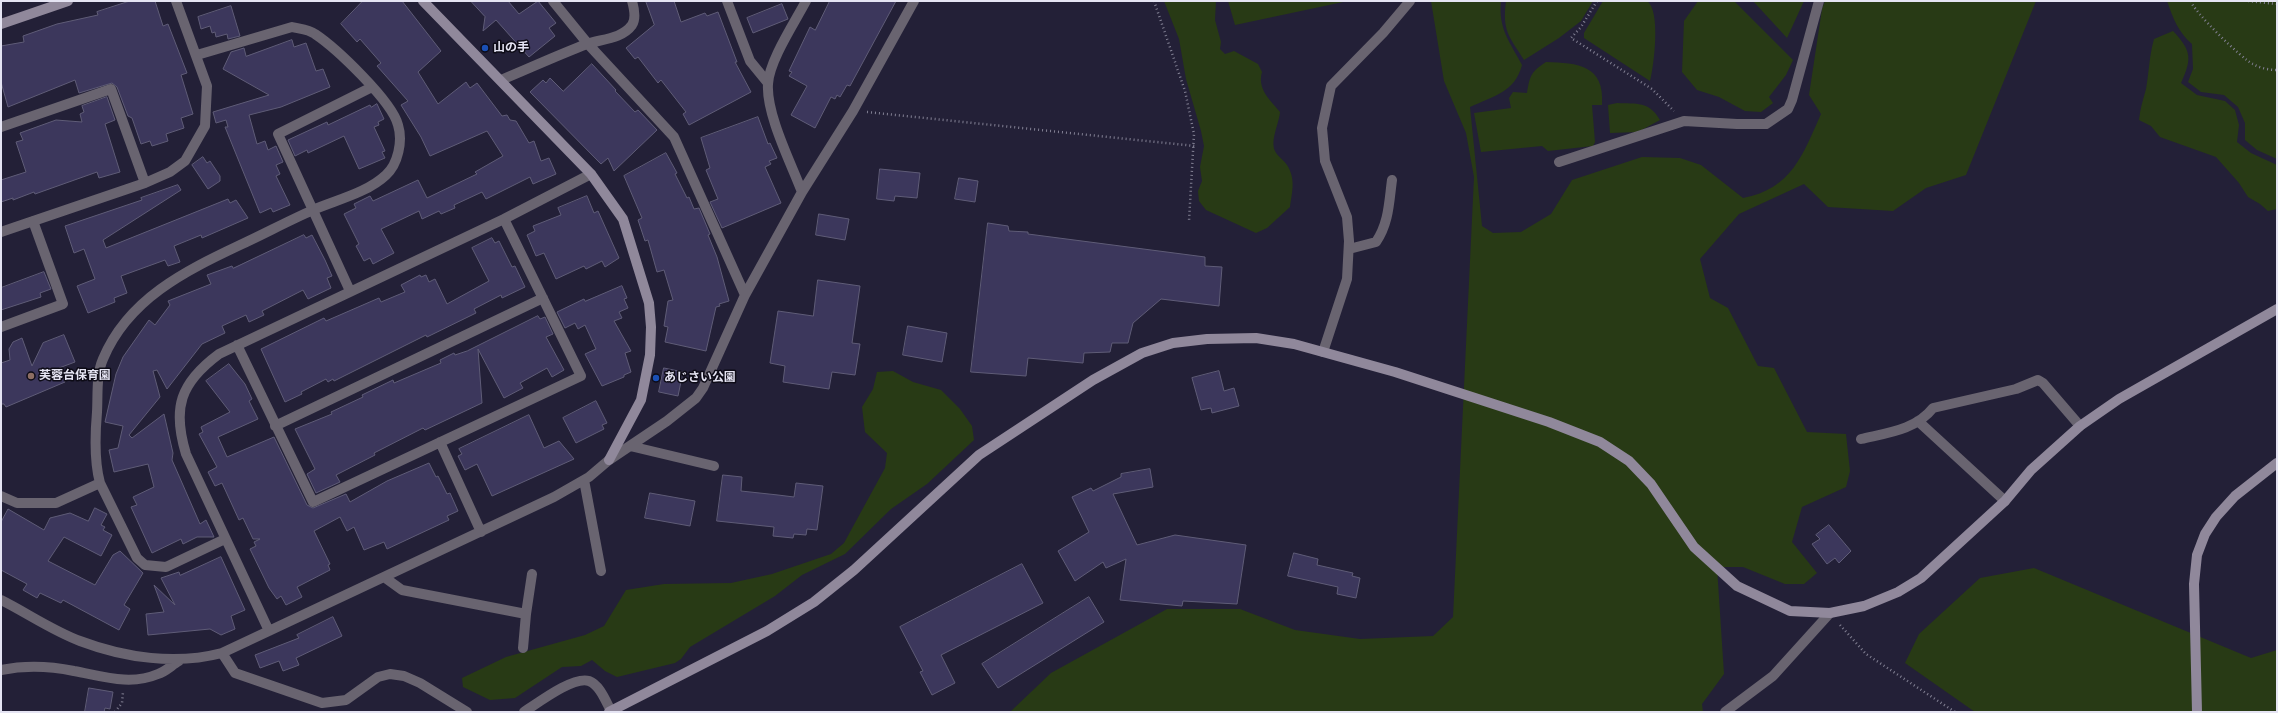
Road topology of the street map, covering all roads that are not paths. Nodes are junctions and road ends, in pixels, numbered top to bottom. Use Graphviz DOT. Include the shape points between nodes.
graph roads {
  1 [pos="68,1"];
  2 [pos="176,1"];
  3 [pos="423,1"];
  4 [pos="553,1"];
  5 [pos="632,1"];
  6 [pos="726,1"];
  7 [pos="806,1"];
  8 [pos="914,1"];
  9 [pos="1410,1"];
  10 [pos="1819,1"];
  11 [pos="1,24"];
  12 [pos="588,44"];
  13 [pos="197,55"];
  14 [pos="502,80"];
  15 [pos="768,83"];
  16 [pos="372,87"];
  17 [pos="1,127"];
  18 [pos="1559,162"];
  19 [pos="591,174"];
  20 [pos="1392,180"];
  21 [pos="145,183"];
  22 [pos="802,192"];
  23 [pos="313,210"];
  24 [pos="504,219"];
  25 [pos="33,221"];
  26 [pos="1,232"];
  27 [pos="1349,249"];
  28 [pos="350,291"];
  29 [pos="745,295"];
  30 [pos="543,298"];
  31 [pos="2277,309"];
  32 [pos="1,327"];
  33 [pos="237,345"];
  34 [pos="1324,352"];
  35 [pos="1918,421"];
  36 [pos="275,426"];
  37 [pos="2080,426"];
  38 [pos="1861,439"];
  39 [pos="440,442"];
  40 [pos="630,446"];
  41 [pos="609,460"];
  42 [pos="2277,463"];
  43 [pos="714,466"];
  44 [pos="584,480"];
  45 [pos="100,483"];
  46 [pos="1,496"];
  47 [pos="2005,501"];
  48 [pos="481,532"];
  49 [pos="225,538"];
  50 [pos="601,571"];
  51 [pos="532,574"];
  52 [pos="384,577"];
  53 [pos="1,600"];
  54 [pos="1830,612"];
  55 [pos="526,614"];
  56 [pos="269,631"];
  57 [pos="523,648"];
  58 [pos="222,653"];
  59 [pos="179,661"];
  60 [pos="1,670"];
  61 [pos="466,712"];
  62 [pos="524,712"];
  63 [pos="610,712"];
  64 [pos="1725,712"];
  65 [pos="2197,712"];
  1 -- 11 [label="street"];
  2 -- 13 [label="street"];
  3 -- 14 [label="street"];
  4 -- 12 [label="street"];
  5 -- 12 [label="street" via="635,15 633,24 626,31"];
  6 -- 15 [label="street" via="750,61"];
  7 -- 15 [label="street" via="778,52"];
  8 -- 22 [label="street" via="853,111"];
  9 -- 27 [label="street" via="1331,86 1322,128 1325,161 1347,217"];
  10 -- 18 [label="street" via="1792,100 1788,109 1766,124 1684,121"];
  12 -- 14 [label="street"];
  12 -- 29 [label="street" via="674,137"];
  13 -- 16 [label="street" via="292,27 308,30 331,46"];
  13 -- 21 [label="street" via="207,86 205,126 185,161 170,172"];
  14 -- 19 [label="street"];
  15 -- 22 [label="street" via="770,107"];
  16 -- 23 [label="street" via="398,125 400,141 392,168 371,186"];
  16 -- 23 [label="street" via="278,134"];
  17 -- 21 [label="street" via="111,89"];
  19 -- 24 [label="street"];
  19 -- 41 [label="street" via="623,219 642,274 651,326 650,355 641,400"];
  20 -- 27 [label="street" via="1383,231 1376,242"];
  21 -- 25 [label="street"];
  22 -- 29 [label="street"];
  23 -- 28 [label="street"];
  23 -- 45 [label="street" via="173,279 132,313 102,359 99,374 96,452"];
  24 -- 28 [label="street"];
  24 -- 30 [label="street"];
  25 -- 26 [label="street"];
  25 -- 32 [label="street" via="63,304"];
  27 -- 34 [label="street" via="1347,279"];
  28 -- 33 [label="street"];
  29 -- 40 [label="street" via="703,388 696,398"];
  30 -- 36 [label="street"];
  30 -- 39 [label="street" via="581,376"];
  31 -- 37 [label="street" via="2119,399"];
  33 -- 36 [label="street"];
  33 -- 49 [label="street" via="218,354 200,368 187,385 179,417 186,454"];
  34 -- 54 [label="street" via="1549,422 1600,442 1629,461 1651,484 1694,547 1737,586 1790,611"];
  34 -- 63 [label="street" via="1256,338 1174,343 1142,353 1093,380 979,455 854,570 814,602 767,631"];
  35 -- 37 [label="street" via="1932,408 2016,390 2038,380"];
  35 -- 38 [label="street" via="1910,427"];
  35 -- 47 [label="street"];
  36 -- 39 [label="street" via="313,502"];
  37 -- 47 [label="street" via="2031,470"];
  39 -- 48 [label="street"];
  40 -- 41 [label="street"];
  40 -- 43 [label="street"];
  41 -- 44 [label="street"];
  42 -- 65 [label="street" via="2235,496 2216,517 2205,534 2197,555 2194,584"];
  44 -- 48 [label="street"];
  44 -- 50 [label="street"];
  45 -- 46 [label="street" via="56,503 17,503"];
  45 -- 49 [label="street" via="137,558 145,565 166,567"];
  47 -- 54 [label="street" via="1921,578 1898,592 1864,606"];
  48 -- 52 [label="street"];
  49 -- 56 [label="street"];
  51 -- 55 [label="street"];
  52 -- 55 [label="street" via="402,590"];
  52 -- 56 [label="street"];
  53 -- 59 [label="street" via="79,641 108,650"];
  54 -- 64 [label="street" via="1773,676"];
  55 -- 57 [label="street"];
  56 -- 58 [label="street"];
  58 -- 59 [label="street"];
  58 -- 61 [label="street" via="235,672 322,704 346,700 378,677 390,674 404,676 420,683"];
  59 -- 60 [label="street" via="159,674 140,679 107,679 74,670 38,666"];
  62 -- 63 [label="street" via="576,681 589,681 599,689"];
}
